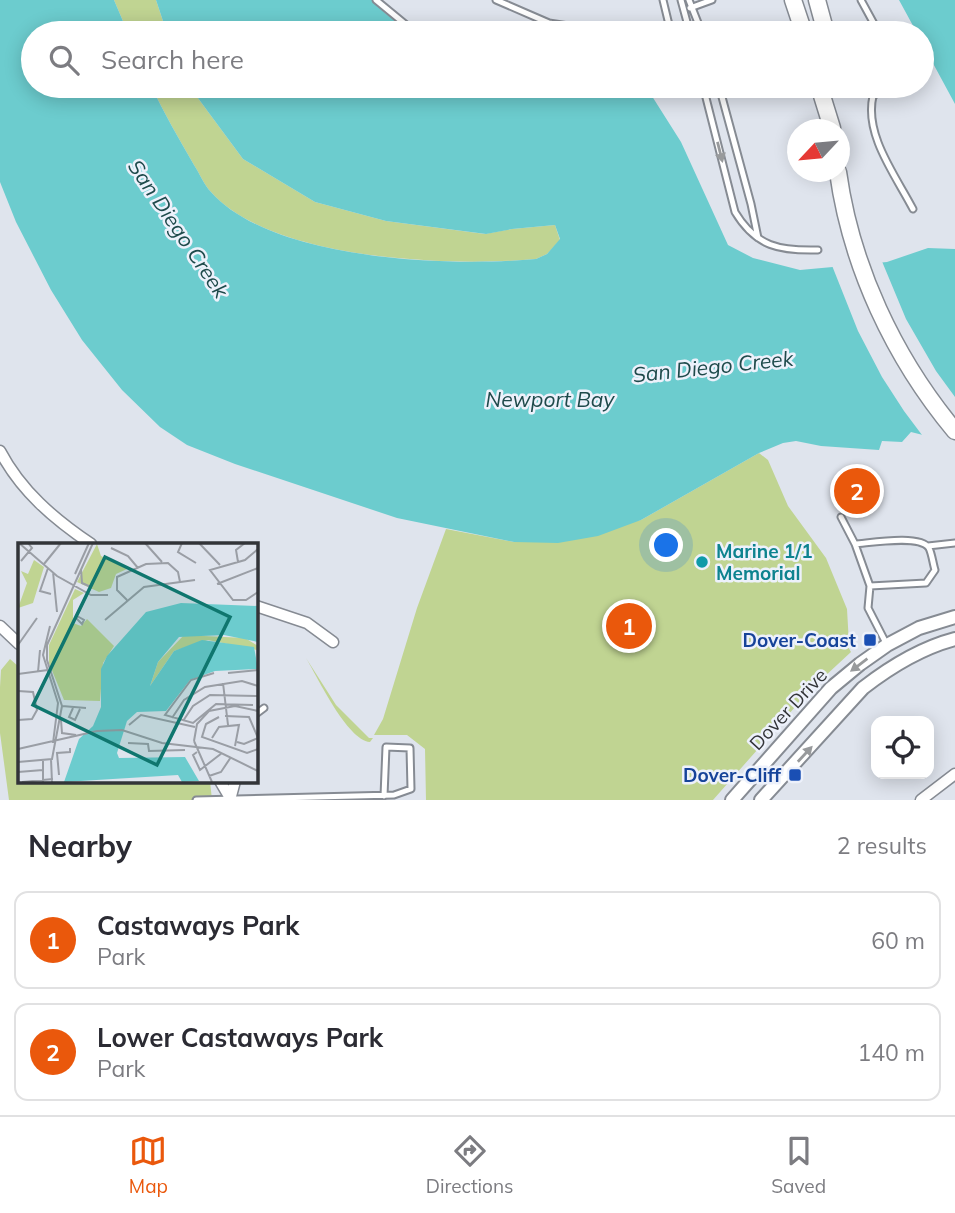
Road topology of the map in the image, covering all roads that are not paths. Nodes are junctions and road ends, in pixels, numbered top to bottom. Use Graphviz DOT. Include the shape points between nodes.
graph roads {
  1 [pos="376,0"];
  2 [pos="496,0"];
  3 [pos="663,0"];
  4 [pos="681,0"];
  5 [pos="689,0"];
  6 [pos="712,0"];
  7 [pos="793,0"];
  8 [pos="817,0"];
  9 [pos="861,0"];
  10 [pos="692,8"];
  11 [pos="684,10"];
  12 [pos="401,21"];
  13 [pos="544,21"];
  14 [pos="668,21"];
  15 [pos="687,21"];
  16 [pos="697,21"];
  17 [pos="800,21"];
  18 [pos="823,21"];
  19 [pos="872,21"];
  20 [pos="706,98"];
  21 [pos="722,98"];
  22 [pos="823,98"];
  23 [pos="832,98"];
  24 [pos="873,98"];
  25 [pos="830,119"];
  26 [pos="833,119"];
  27 [pos="841,182"];
  28 [pos="914,209"];
  29 [pos="758,238"];
  30 [pos="818,250"];
  31 [pos="955,431"];
  32 [pos="0,451"];
  33 [pos="841,517"];
  34 [pos="90,543"];
  35 [pos="955,543"];
  36 [pos="855,544"];
  37 [pos="928,546"];
  38 [pos="870,586"];
  39 [pos="257,606"];
  40 [pos="955,617"];
  41 [pos="0,626"];
  42 [pos="955,639"];
  43 [pos="333,642"];
  44 [pos="18,643"];
  45 [pos="887,645"];
  46 [pos="264,708"];
  47 [pos="257,713"];
  48 [pos="955,774"];
  49 [pos="221,782"];
  50 [pos="236,782"];
  51 [pos="384,796"];
  52 [pos="354,798"];
  53 [pos="230,799"];
  54 [pos="196,800"];
  55 [pos="732,800"];
  56 [pos="761,800"];
  57 [pos="922,800"];
  1 -- 12 [label="lane"];
  2 -- 13 [label="lane"];
  3 -- 14 [label="lane"];
  4 -- 11 [label="lane"];
  5 -- 10 [label="lane"];
  6 -- 10 [label="lane"];
  7 -- 17 [label="highway"];
  8 -- 18 [label="highway"];
  9 -- 19 [label="lane"];
  10 -- 11 [label="lane"];
  10 -- 16 [label="lane"];
  11 -- 15 [label="lane"];
  20 -- 29 [label="lane, one-way" via="735,212"];
  21 -- 29 [label="lane"];
  22 -- 25 [label="highway"];
  23 -- 26 [label="highway"];
  24 -- 28 [label="lane" via="875,134"];
  27 -- 31 [label="highway" via="854,244 885,324"];
  29 -- 30 [label="lane" via="789,251"];
  32 -- 34 [label="street" via="27,491 58,522"];
  33 -- 36 [label="lane"];
  35 -- 37 [label="lane"];
  36 -- 37 [label="lane" via="904,540"];
  36 -- 38 [label="lane"];
  37 -- 38 [label="lane" via="935,570 926,583"];
  38 -- 45 [label="lane" via="868,608"];
  39 -- 43 [label="street" via="307,623"];
  40 -- 45 [label="street, Dover Drive" via="919,628"];
  41 -- 44 [label="street"];
  56 -- 42 [label="street, one-way" via="863,688 914,655"];
  45 -- 55 [label="street, Dover Drive, one-way" via="831,688"];
  46 -- 47 [label="lane"];
  48 -- 57 [label="street"];
  49 -- 53 [label="street"];
  50 -- 53 [label="street"];
  51 -- 51 [label="lane" via="411,789 410,748 386,747"];
  51 -- 52 [label="lane"];
  52 -- 53 [label="lane"];
  53 -- 54 [label="lane"];
}
